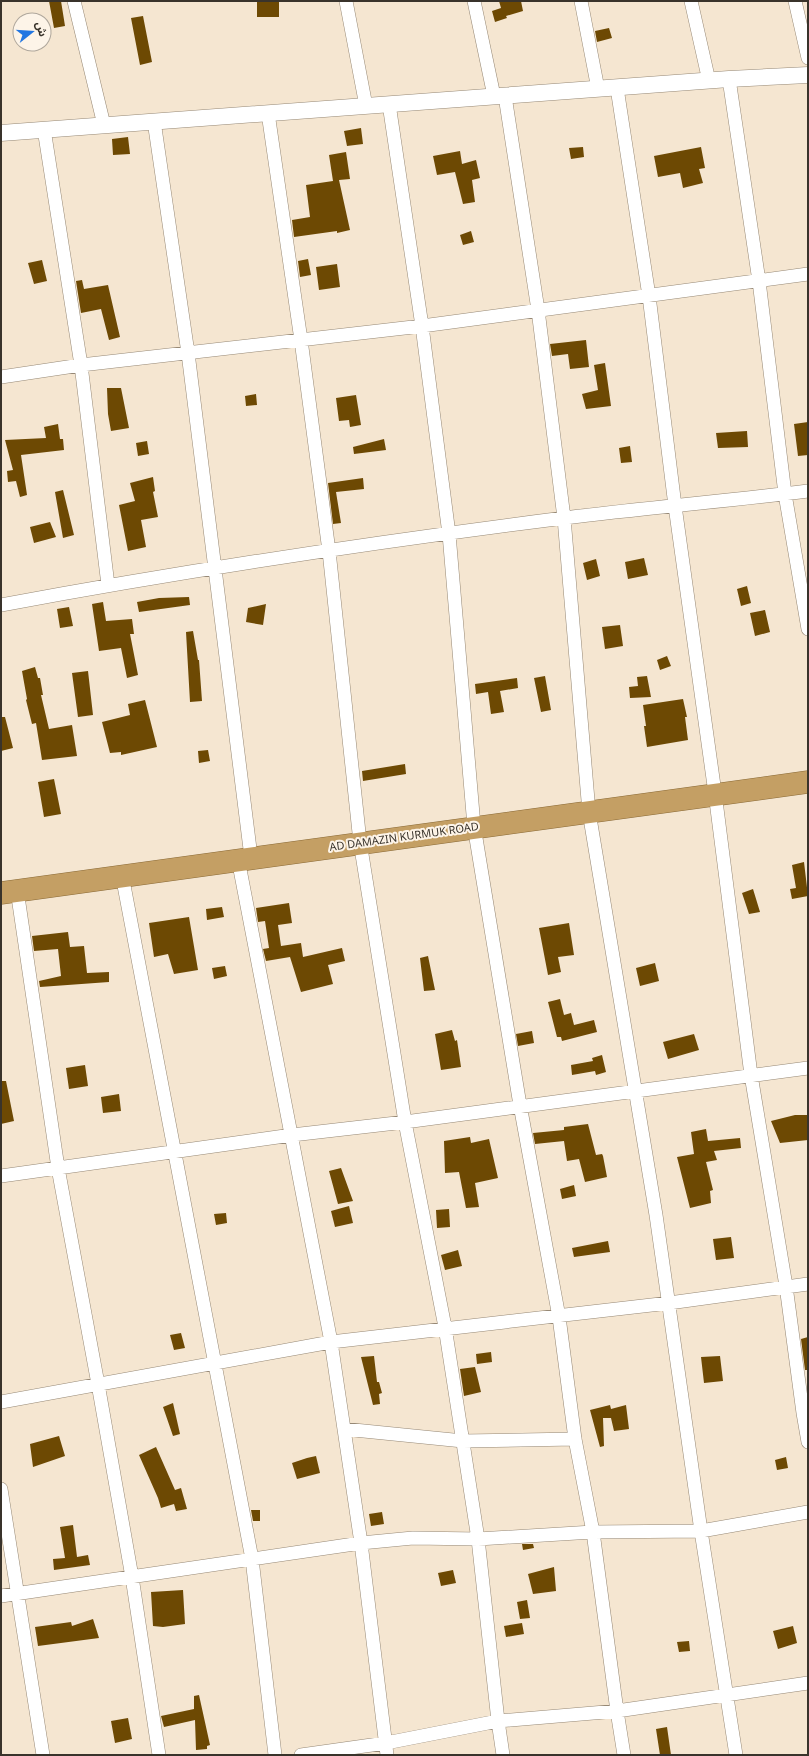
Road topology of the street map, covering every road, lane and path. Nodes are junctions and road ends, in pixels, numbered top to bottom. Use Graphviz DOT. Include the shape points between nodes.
graph roads {
  1 [pos="74,1"];
  2 [pos="346,1"];
  3 [pos="474,1"];
  4 [pos="581,1"];
  5 [pos="691,1"];
  6 [pos="795,1"];
  7 [pos="808,58"];
  8 [pos="808,75"];
  9 [pos="729,79"];
  10 [pos="709,81"];
  11 [pos="617,88"];
  12 [pos="598,89"];
  13 [pos="499,96"];
  14 [pos="389,104"];
  15 [pos="366,106"];
  16 [pos="268,113"];
  17 [pos="154,121"];
  18 [pos="104,125"];
  19 [pos="44,129"];
  20 [pos="1,133"];
  21 [pos="808,274"];
  22 [pos="759,281"];
  23 [pos="649,296"];
  24 [pos="538,310"];
  25 [pos="422,326"];
  26 [pos="301,340"];
  27 [pos="188,353"];
  28 [pos="81,365"];
  29 [pos="1,377"];
  30 [pos="808,491"];
  31 [pos="785,494"];
  32 [pos="675,506"];
  33 [pos="564,518"];
  34 [pos="449,534"];
  35 [pos="329,551"];
  36 [pos="213,567"];
  37 [pos="108,585"];
  38 [pos="1,605"];
  39 [pos="808,629"];
  40 [pos="808,782"];
  41 [pos="715,793"];
  42 [pos="588,812"];
  43 [pos="474,826"];
  44 [pos="360,842"];
  45 [pos="244,858"];
  46 [pos="122,875"];
  47 [pos="9,892"];
  48 [pos="808,1068"];
  49 [pos="751,1075"];
  50 [pos="636,1090"];
  51 [pos="520,1105"];
  52 [pos="406,1122"];
  53 [pos="292,1135"];
  54 [pos="174,1151"];
  55 [pos="58,1168"];
  56 [pos="1,1176"];
  57 [pos="808,1284"];
  58 [pos="786,1286"];
  59 [pos="668,1304"];
  60 [pos="559,1317"];
  61 [pos="445,1328"];
  62 [pos="331,1342"];
  63 [pos="213,1362"];
  64 [pos="98,1384"];
  65 [pos="1,1402"];
  66 [pos="344,1429"];
  67 [pos="575,1439"];
  68 [pos="463,1441"];
  69 [pos="808,1442"];
  70 [pos="1,1489"];
  71 [pos="808,1512"];
  72 [pos="701,1531"];
  73 [pos="593,1532"];
  74 [pos="478,1539"];
  75 [pos="361,1543"];
  76 [pos="252,1559"];
  77 [pos="132,1577"];
  78 [pos="18,1593"];
  79 [pos="1,1596"];
  80 [pos="808,1683"];
  81 [pos="727,1696"];
  82 [pos="617,1711"];
  83 [pos="498,1720"];
  84 [pos="386,1749"];
  85 [pos="43,1755"];
  86 [pos="159,1755"];
  87 [pos="275,1755"];
  88 [pos="301,1755"];
  89 [pos="503,1755"];
  90 [pos="624,1755"];
  91 [pos="736,1755"];
  1 -- 18 [label="street"];
  2 -- 15 [label="street"];
  3 -- 13 [label="street"];
  4 -- 12 [label="street"];
  5 -- 10 [label="street"];
  6 -- 7 [label="street"];
  8 -- 9 [label="street"];
  9 -- 10 [label="street"];
  9 -- 22 [label="street"];
  10 -- 11 [label="street"];
  11 -- 12 [label="street"];
  11 -- 23 [label="street"];
  12 -- 13 [label="street"];
  13 -- 14 [label="street"];
  13 -- 24 [label="street"];
  14 -- 15 [label="street"];
  14 -- 25 [label="street"];
  15 -- 16 [label="street"];
  16 -- 17 [label="street"];
  16 -- 26 [label="street"];
  17 -- 18 [label="street"];
  17 -- 27 [label="street"];
  18 -- 19 [label="street"];
  19 -- 20 [label="street"];
  19 -- 28 [label="street"];
  21 -- 22 [label="street"];
  22 -- 23 [label="street"];
  22 -- 31 [label="street"];
  23 -- 24 [label="street"];
  23 -- 32 [label="street"];
  24 -- 25 [label="street"];
  24 -- 33 [label="street"];
  25 -- 26 [label="street"];
  25 -- 34 [label="street"];
  26 -- 27 [label="street"];
  26 -- 35 [label="street"];
  27 -- 28 [label="street"];
  27 -- 36 [label="street"];
  28 -- 29 [label="street"];
  28 -- 37 [label="street"];
  30 -- 31 [label="street"];
  31 -- 32 [label="street"];
  31 -- 39 [label="street"];
  32 -- 33 [label="street"];
  32 -- 41 [label="street"];
  33 -- 34 [label="street"];
  33 -- 42 [label="street"];
  34 -- 35 [label="street"];
  34 -- 43 [label="street"];
  35 -- 36 [label="street"];
  35 -- 44 [label="street"];
  36 -- 37 [label="street"];
  36 -- 45 [label="street"];
  37 -- 38 [label="street"];
  40 -- 41 [label="highway, AD DAMAZIN KURMUK ROAD"];
  41 -- 42 [label="highway, AD DAMAZIN KURMUK ROAD"];
  41 -- 49 [label="street"];
  42 -- 43 [label="highway, AD DAMAZIN KURMUK ROAD"];
  42 -- 50 [label="street"];
  43 -- 44 [label="highway, AD DAMAZIN KURMUK ROAD"];
  43 -- 51 [label="street"];
  44 -- 45 [label="highway, AD DAMAZIN KURMUK ROAD"];
  44 -- 52 [label="street"];
  45 -- 46 [label="highway, AD DAMAZIN KURMUK ROAD"];
  45 -- 53 [label="street"];
  46 -- 47 [label="highway, AD DAMAZIN KURMUK ROAD"];
  46 -- 54 [label="street"];
  47 -- 55 [label="street"];
  48 -- 49 [label="street"];
  49 -- 50 [label="street"];
  49 -- 58 [label="street"];
  50 -- 51 [label="street"];
  50 -- 59 [label="street"];
  51 -- 52 [label="street"];
  51 -- 60 [label="street"];
  52 -- 53 [label="street"];
  52 -- 61 [label="street"];
  53 -- 54 [label="street"];
  53 -- 62 [label="street"];
  54 -- 55 [label="street"];
  54 -- 63 [label="street"];
  55 -- 56 [label="street"];
  55 -- 64 [label="street"];
  57 -- 58 [label="street"];
  58 -- 59 [label="street"];
  58 -- 69 [label="street"];
  59 -- 60 [label="street"];
  59 -- 72 [label="street"];
  60 -- 61 [label="street"];
  60 -- 67 [label="street"];
  61 -- 62 [label="street"];
  61 -- 68 [label="street"];
  62 -- 63 [label="street"];
  62 -- 66 [label="street"];
  63 -- 64 [label="street"];
  63 -- 76 [label="street"];
  64 -- 65 [label="street"];
  64 -- 77 [label="street"];
  66 -- 68 [label="street"];
  66 -- 75 [label="street"];
  67 -- 68 [label="street"];
  67 -- 73 [label="street"];
  68 -- 74 [label="street"];
  70 -- 78 [label="street"];
  71 -- 72 [label="street"];
  72 -- 73 [label="street"];
  72 -- 81 [label="street"];
  73 -- 74 [label="street"];
  73 -- 82 [label="street"];
  74 -- 75 [label="street" via="413,1538"];
  74 -- 83 [label="street"];
  75 -- 76 [label="street"];
  75 -- 84 [label="street"];
  76 -- 77 [label="street"];
  76 -- 87 [label="street"];
  77 -- 78 [label="street"];
  77 -- 86 [label="street"];
  78 -- 79 [label="street"];
  78 -- 85 [label="street"];
  80 -- 81 [label="street"];
  81 -- 82 [label="street"];
  81 -- 91 [label="street"];
  82 -- 83 [label="street"];
  82 -- 90 [label="street"];
  83 -- 84 [label="street"];
  83 -- 89 [label="street"];
  84 -- 88 [label="street"];
}
